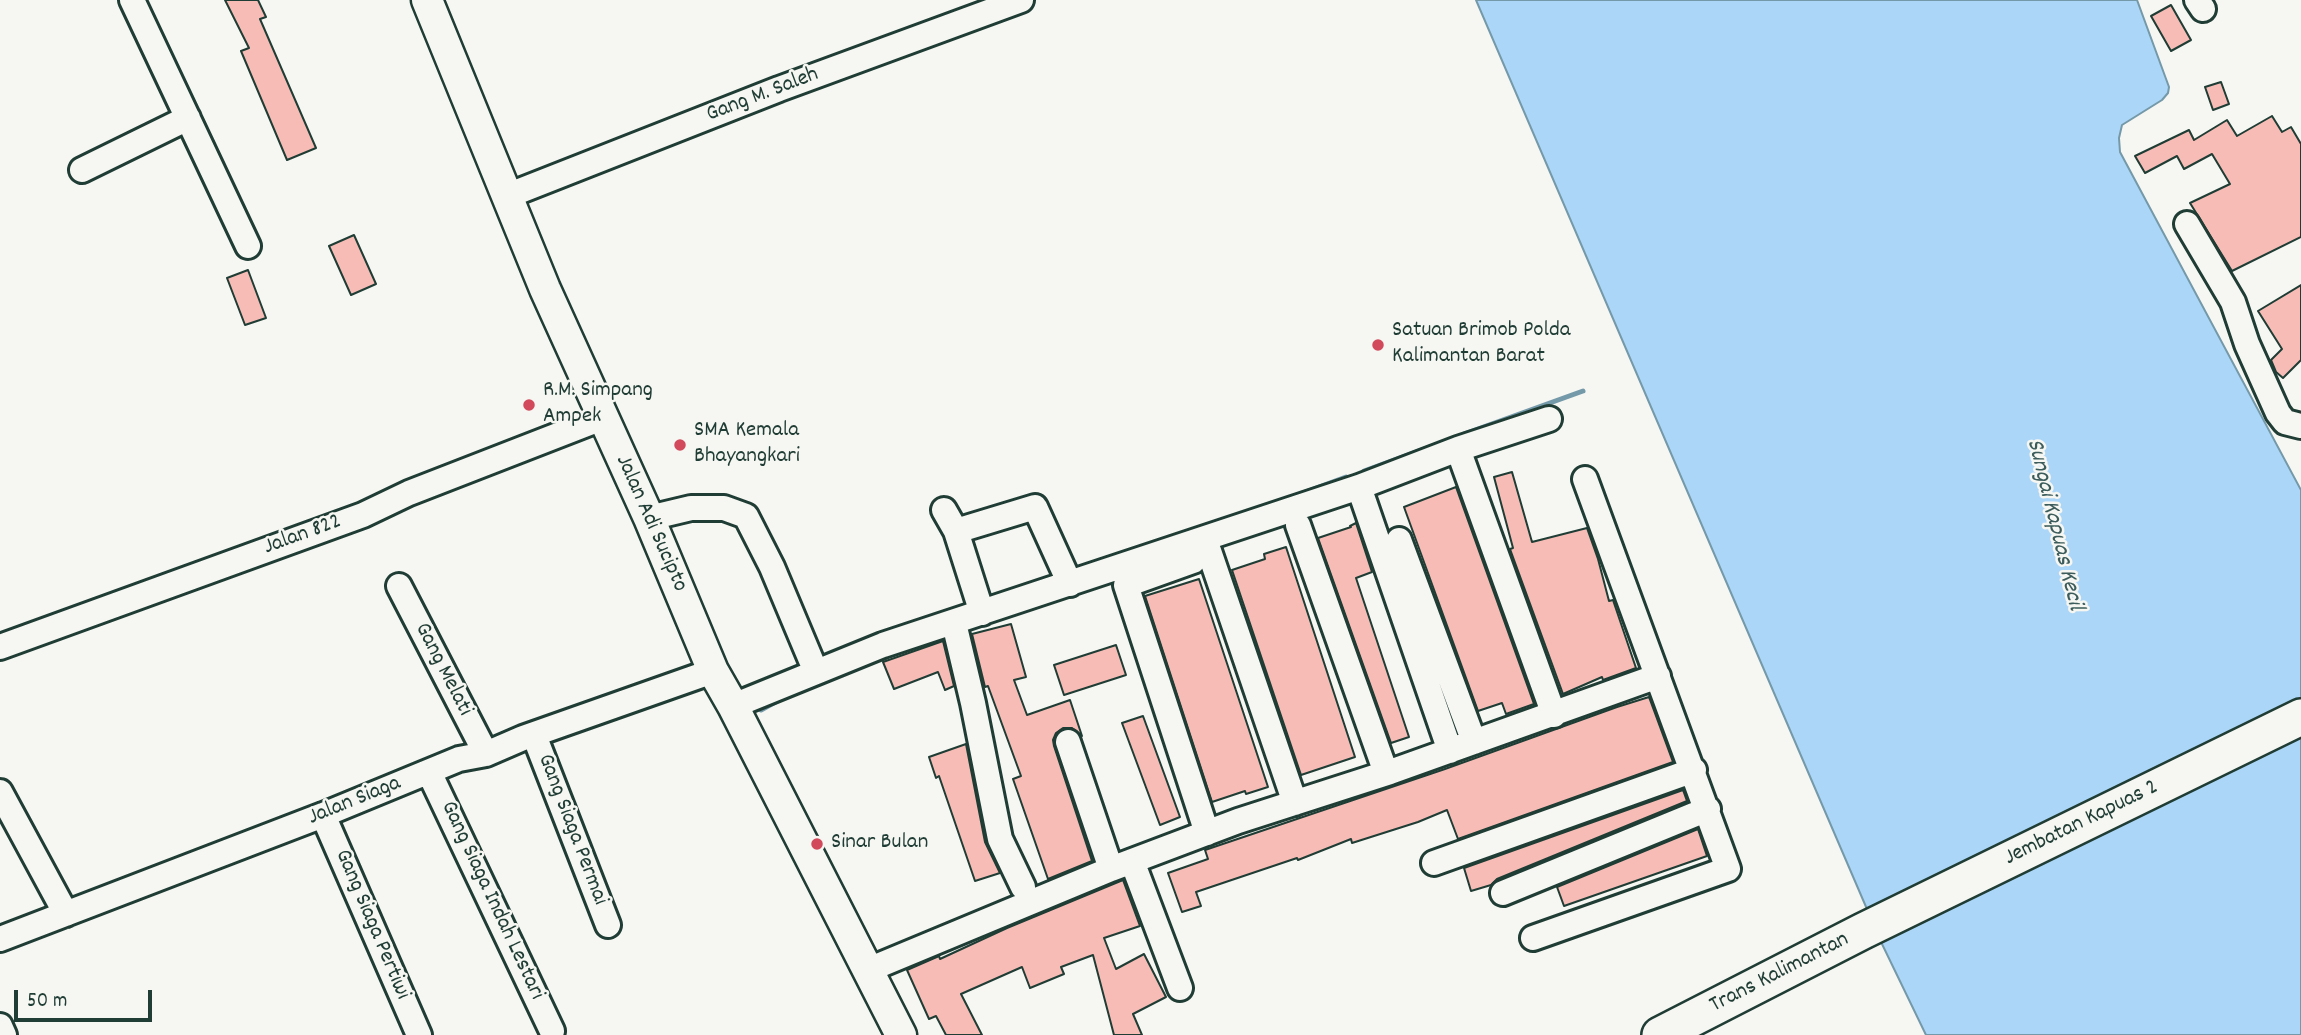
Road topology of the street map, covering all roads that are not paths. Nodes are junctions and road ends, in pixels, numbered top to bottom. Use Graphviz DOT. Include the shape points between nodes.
graph roads {
  1 [pos="132,0"];
  2 [pos="427,0"];
  3 [pos="1021,0"];
  4 [pos="188,118"];
  5 [pos="82,170"];
  6 [pos="507,196"];
  7 [pos="2187,224"];
  8 [pos="248,246"];
  9 [pos="602,418"];
  10 [pos="1549,419"];
  11 [pos="2301,426"];
  12 [pos="1458,449"];
  13 [pos="1585,479"];
  14 [pos="1359,487"];
  15 [pos="649,518"];
  16 [pos="1298,525"];
  17 [pos="1399,540"];
  18 [pos="1070,584"];
  19 [pos="399,586"];
  20 [pos="982,613"];
  21 [pos="954,622"];
  22 [pos="0,647"];
  23 [pos="713,671"];
  24 [pos="816,673"];
  25 [pos="1658,676"];
  26 [pos="733,706"];
  27 [pos="1554,715"];
  28 [pos="2301,717"];
  29 [pos="534,735"];
  30 [pos="1068,742"];
  31 [pos="1474,743"];
  32 [pos="1450,751"];
  33 [pos="485,754"];
  34 [pos="1694,770"];
  35 [pos="429,772"];
  36 [pos="1386,773"];
  37 [pos="0,792"];
  38 [pos="1295,803"];
  39 [pos="1708,809"];
  40 [pos="323,815"];
  41 [pos="1207,833"];
  42 [pos="1434,863"];
  43 [pos="1122,865"];
  44 [pos="1023,887"];
  45 [pos="1503,893"];
  46 [pos="66,914"];
  47 [pos="608,925"];
  48 [pos="1863,931"];
  49 [pos="1533,937"];
  50 [pos="0,939"];
  51 [pos="868,971"];
  52 [pos="1180,988"];
  53 [pos="0,1026"];
  54 [pos="552,1031"];
  55 [pos="4,1035"];
  56 [pos="419,1035"];
  57 [pos="901,1035"];
  58 [pos="1660,1035"];
  1 -- 4 [label="street"];
  2 -- 6 [label="main road, Jalan Adi Sucipto"];
  3 -- 6 [label="street, Gang M. Saleh"];
  4 -- 5 [label="street"];
  4 -- 8 [label="street"];
  6 -- 9 [label="main road, Jalan Adi Sucipto"];
  7 -- 11 [label="street" via="2233,302 2278,413 2284,422"];
  9 -- 15 [label="main road, Jalan Adi Sucipto"];
  9 -- 22 [label="street, Jalan 822" via="363,514"];
  10 -- 12 [label="street"];
  12 -- 14 [label="street"];
  12 -- 27 [label="street"];
  13 -- 25 [label="street"];
  14 -- 18 [label="street"];
  14 -- 32 [label="street"];
  15 -- 23 [label="main road, Jalan Adi Sucipto"];
  15 -- 24 [label="street" via="691,508 724,508 746,516"];
  16 -- 36 [label="street"];
  17 -- 31 [label="street"];
  18 -- 20 [label="street"];
  18 -- 20 [label="street" via="1035,507 950,520"];
  19 -- 33 [label="street, Gang Melati"];
  20 -- 21 [label="street"];
  21 -- 24 [label="street"];
  21 -- 44 [label="street" via="1000,839"];
  23 -- 26 [label="main road, Jalan Adi Sucipto"];
  23 -- 29 [label="street, Jalan Siaga"];
  24 -- 26 [label="street"];
  25 -- 27 [label="street"];
  25 -- 34 [label="street"];
  26 -- 51 [label="main road, Jalan Adi Sucipto"];
  27 -- 31 [label="street"];
  28 -- 48 [label="highway, Jembatan Kapuas 2"];
  29 -- 33 [label="street, Jalan Siaga"];
  29 -- 47 [label="street, Gang Siaga Permai"];
  30 -- 43 [label="street"];
  31 -- 32 [label="street"];
  32 -- 36 [label="street"];
  33 -- 35 [label="street, Jalan Siaga"];
  34 -- 39 [label="street"];
  34 -- 42 [label="street"];
  35 -- 40 [label="street, Jalan Siaga"];
  35 -- 54 [label="street, Gang Siaga Indah Lestari"];
  36 -- 38 [label="street"];
  37 -- 46 [label="street"];
  38 -- 41 [label="street"];
  38 -- 41 [label="street" via="1201,556 1126,585"];
  39 -- 45 [label="street"];
  39 -- 49 [label="street" via="1728,869"];
  40 -- 46 [label="street, Jalan Siaga"];
  40 -- 56 [label="street, Gang Siaga Pertiwi"];
  41 -- 43 [label="street"];
  43 -- 51 [label="street"];
  43 -- 52 [label="street"];
  46 -- 50 [label="street, Jalan Siaga"];
  48 -- 58 [label="highway, Trans Kalimantan"];
  51 -- 57 [label="main road, Jalan Adi Sucipto"];
  53 -- 55 [label="street"];
}
